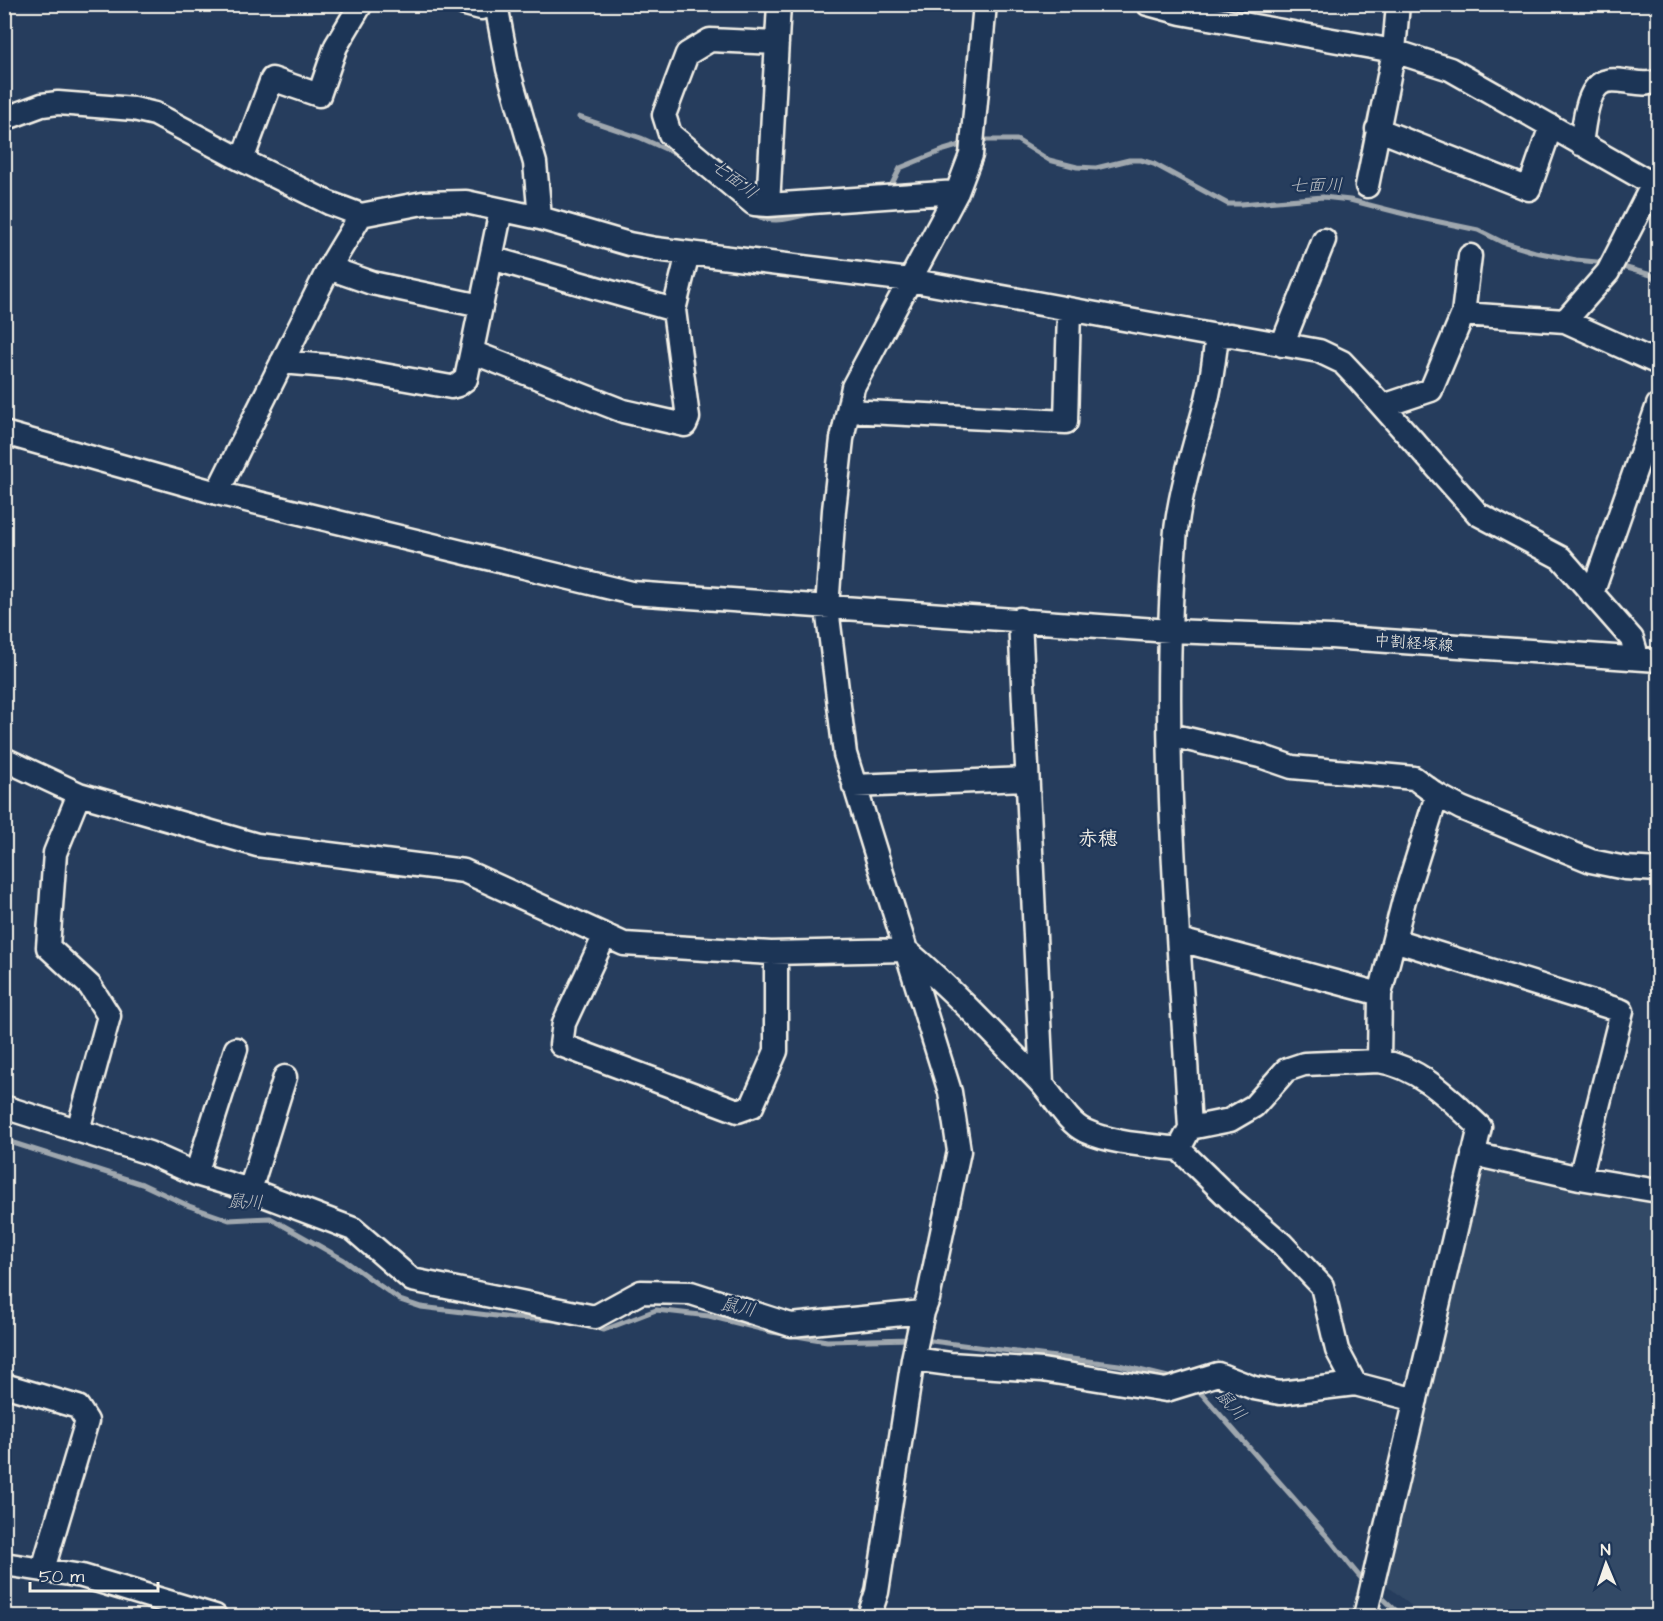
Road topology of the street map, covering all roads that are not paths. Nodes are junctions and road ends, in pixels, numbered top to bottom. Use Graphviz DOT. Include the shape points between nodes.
graph roads {
  1 [pos="361,4"];
  2 [pos="465,4"];
  3 [pos="780,4"];
  4 [pos="985,4"];
  5 [pos="1148,4"];
  6 [pos="1398,4"];
  7 [pos="496,5"];
  8 [pos="777,43"];
  9 [pos="1394,51"];
  10 [pos="1659,81"];
  11 [pos="4,119"];
  12 [pos="1551,126"];
  13 [pos="1377,129"];
  14 [pos="1581,144"];
  15 [pos="242,160"];
  16 [pos="1656,185"];
  17 [pos="1367,186"];
  18 [pos="957,192"];
  19 [pos="768,205"];
  20 [pos="501,210"];
  21 [pos="361,215"];
  22 [pos="540,218"];
  23 [pos="1324,240"];
  24 [pos="688,253"];
  25 [pos="1470,256"];
  26 [pos="491,258"];
  27 [pos="329,268"];
  28 [pos="909,280"];
  29 [pos="481,306"];
  30 [pos="674,310"];
  31 [pos="1069,310"];
  32 [pos="1463,314"];
  33 [pos="1565,321"];
  34 [pos="1217,336"];
  35 [pos="1282,345"];
  36 [pos="472,352"];
  37 [pos="282,362"];
  38 [pos="1659,363"];
  39 [pos="1659,405"];
  40 [pos="1383,406"];
  41 [pos="848,411"];
  42 [pos="4,434"];
  43 [pos="217,493"];
  44 [pos="1592,594"];
  45 [pos="826,608"];
  46 [pos="1020,619"];
  47 [pos="1170,631"];
  48 [pos="1635,658"];
  49 [pos="1659,660"];
  50 [pos="1170,735"];
  51 [pos="4,759"];
  52 [pos="1026,779"];
  53 [pos="854,786"];
  54 [pos="79,794"];
  55 [pos="1437,795"];
  56 [pos="1659,870"];
  57 [pos="605,935"];
  58 [pos="1180,940"];
  59 [pos="1394,940"];
  60 [pos="906,950"];
  61 [pos="776,953"];
  62 [pos="1380,994"];
  63 [pos="236,1049"];
  64 [pos="1379,1061"];
  65 [pos="285,1077"];
  66 [pos="1042,1083"];
  67 [pos="4,1107"];
  68 [pos="1190,1128"];
  69 [pos="78,1130"];
  70 [pos="1179,1149"];
  71 [pos="1473,1154"];
  72 [pos="196,1174"];
  73 [pos="1580,1178"];
  74 [pos="250,1190"];
  75 [pos="1659,1191"];
  76 [pos="921,1320"];
  77 [pos="914,1355"];
  78 [pos="1355,1384"];
  79 [pos="4,1385"];
  80 [pos="1416,1400"];
  81 [pos="4,1564"];
  82 [pos="43,1569"];
  83 [pos="1366,1612"];
  84 [pos="215,1617"];
  85 [pos="869,1617"];
  1 -- 15 [label="street" via="336,46 319,95 272,79"];
  2 -- 7 [label="street" via="481,8"];
  3 -- 8 [label="street"];
  4 -- 18 [label="street" via="971,155"];
  5 -- 9 [label="street"];
  6 -- 9 [label="street"];
  7 -- 22 [label="street" via="508,69 535,163"];
  8 -- 19 [label="street"];
  8 -- 19 [label="street" via="710,40 687,54 664,115 670,135 753,204"];
  9 -- 12 [label="street" via="1450,69"];
  9 -- 13 [label="street"];
  10 -- 14 [label="street" via="1650,84 1611,80 1593,89"];
  11 -- 15 [label="street" via="58,103 134,109 155,114"];
  12 -- 13 [label="street" via="1529,189"];
  12 -- 14 [label="street"];
  13 -- 17 [label="street"];
  14 -- 16 [label="street"];
  15 -- 21 [label="street"];
  16 -- 33 [label="street" via="1612,263"];
  18 -- 19 [label="street"];
  18 -- 28 [label="street"];
  20 -- 21 [label="street" via="466,202 423,203"];
  20 -- 22 [label="street"];
  20 -- 26 [label="street"];
  21 -- 27 [label="street"];
  22 -- 24 [label="street" via="629,244"];
  23 -- 35 [label="street"];
  24 -- 28 [label="street"];
  24 -- 30 [label="street"];
  25 -- 32 [label="street"];
  26 -- 29 [label="street"];
  26 -- 30 [label="street"];
  27 -- 29 [label="street" via="372,283"];
  27 -- 37 [label="street"];
  28 -- 31 [label="street"];
  28 -- 41 [label="street" via="853,387"];
  29 -- 36 [label="street"];
  30 -- 36 [label="street" via="688,418 685,425 623,411"];
  31 -- 34 [label="street"];
  31 -- 41 [label="street" via="1066,422"];
  32 -- 33 [label="street"];
  32 -- 40 [label="street" via="1431,390"];
  33 -- 38 [label="street"];
  34 -- 35 [label="street"];
  34 -- 47 [label="street" via="1207,399 1182,490"];
  35 -- 40 [label="street" via="1319,351 1341,362"];
  36 -- 37 [label="street" via="466,379 451,387 339,367"];
  37 -- 43 [label="street"];
  39 -- 44 [label="street"];
  40 -- 44 [label="street" via="1478,514 1561,558"];
  41 -- 45 [label="street"];
  42 -- 43 [label="street, 中割経塚線"];
  43 -- 45 [label="street, 中割経塚線" via="632,593"];
  44 -- 48 [label="street" via="1632,639"];
  45 -- 46 [label="street, 中割経塚線"];
  45 -- 53 [label="street" via="845,754"];
  46 -- 47 [label="street, 中割経塚線"];
  46 -- 52 [label="street"];
  47 -- 48 [label="street, 中割経塚線" via="1331,637"];
  47 -- 50 [label="street"];
  48 -- 49 [label="street, 中割経塚線"];
  50 -- 55 [label="street" via="1292,767 1414,778"];
  50 -- 58 [label="street"];
  51 -- 54 [label="street"];
  52 -- 53 [label="street"];
  52 -- 66 [label="street"];
  53 -- 60 [label="street"];
  54 -- 57 [label="street" via="257,845 464,872"];
  54 -- 69 [label="street" via="55,853 48,947 90,986 109,1017"];
  55 -- 56 [label="street" via="1591,861"];
  55 -- 59 [label="street"];
  57 -- 61 [label="street" via="624,944"];
  57 -- 61 [label="street" via="564,1023 561,1045 738,1111 752,1106 776,1051"];
  58 -- 62 [label="street"];
  58 -- 68 [label="street"];
  59 -- 62 [label="street"];
  59 -- 73 [label="street" via="1622,1011"];
  60 -- 61 [label="street"];
  60 -- 66 [label="street"];
  60 -- 76 [label="street" via="950,1092 958,1151"];
  62 -- 64 [label="street"];
  63 -- 72 [label="street"];
  64 -- 68 [label="street" via="1304,1064 1286,1070 1254,1106 1230,1120"];
  64 -- 71 [label="street" via="1391,1062 1424,1078 1480,1127"];
  65 -- 74 [label="street"];
  66 -- 70 [label="street" via="1085,1131 1120,1142"];
  67 -- 69 [label="street"];
  68 -- 70 [label="street"];
  69 -- 72 [label="street" via="149,1153"];
  70 -- 78 [label="street" via="1323,1286 1337,1350"];
  71 -- 73 [label="street"];
  71 -- 80 [label="street"];
  72 -- 74 [label="street"];
  73 -- 75 [label="street"];
  74 -- 76 [label="street" via="353,1229 412,1280 595,1317 641,1292 691,1293 791,1325"];
  76 -- 77 [label="street"];
  77 -- 78 [label="street" via="950,1364 1042,1370 1166,1390 1218,1374 1254,1388 1281,1393"];
  77 -- 85 [label="street" via="877,1592"];
  78 -- 80 [label="street"];
  79 -- 82 [label="street" via="78,1407 87,1421"];
  80 -- 83 [label="street"];
  81 -- 82 [label="street"];
  82 -- 84 [label="street" via="82,1576"];
}
